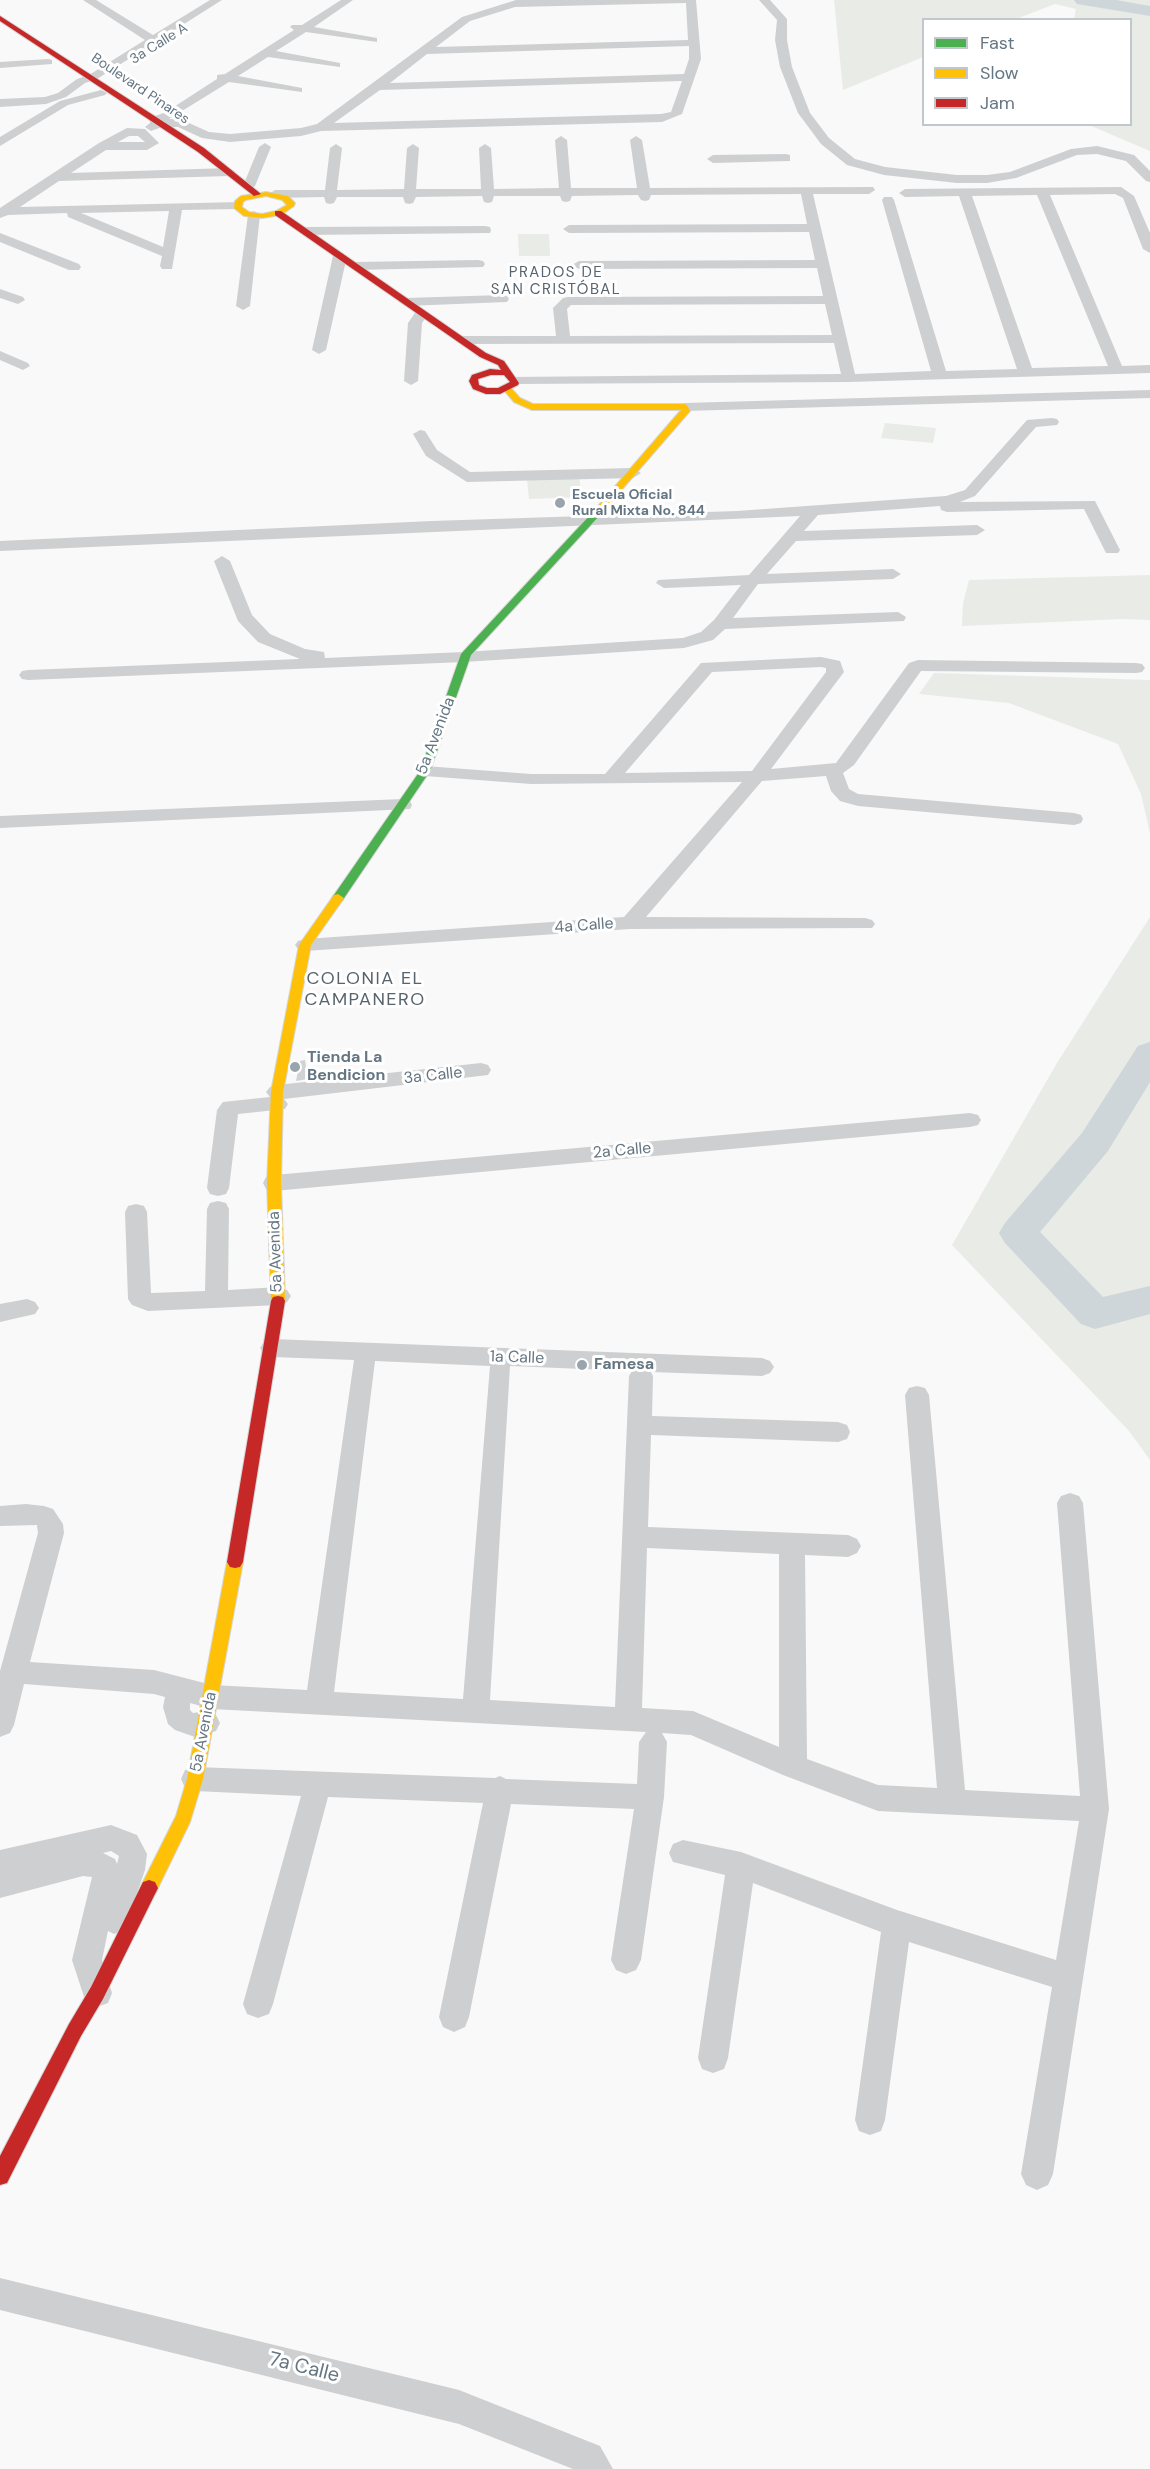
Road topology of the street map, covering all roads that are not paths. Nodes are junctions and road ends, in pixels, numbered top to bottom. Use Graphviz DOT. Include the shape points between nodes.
graph roads {
  1 [pos="88,0"];
  2 [pos="218,0"];
  3 [pos="228,0"];
  4 [pos="330,0"];
  5 [pos="348,0"];
  6 [pos="529,0"];
  7 [pos="764,0"];
  8 [pos="513,4"];
  9 [pos="588,7"];
  10 [pos="477,15"];
  11 [pos="0,18"];
  12 [pos="288,26"];
  13 [pos="16,27"];
  14 [pos="303,28"];
  15 [pos="0,30"];
  16 [pos="693,38"];
  17 [pos="153,40"];
  18 [pos="373,40"];
  19 [pos="437,40"];
  20 [pos="568,41"];
  21 [pos="424,51"];
  22 [pos="266,53"];
  23 [pos="48,62"];
  24 [pos="0,65"];
  25 [pos="336,65"];
  26 [pos="692,72"];
  27 [pos="213,76"];
  28 [pos="392,76"];
  29 [pos="540,77"];
  30 [pos="228,78"];
  31 [pos="90,85"];
  32 [pos="376,87"];
  33 [pos="298,90"];
  34 [pos="0,103"];
  35 [pos="678,105"];
  36 [pos="337,115"];
  37 [pos="492,116"];
  38 [pos="148,120"];
  39 [pos="321,127"];
  40 [pos="561,140"];
  41 [pos="636,140"];
  42 [pos="0,142"];
  43 [pos="103,146"];
  44 [pos="265,147"];
  45 [pos="336,148"];
  46 [pos="413,148"];
  47 [pos="485,148"];
  48 [pos="786,158"];
  49 [pos="229,172"];
  50 [pos="212,174"];
  51 [pos="716,174"];
  52 [pos="57,177"];
  53 [pos="1150,178"];
  54 [pos="878,189"];
  55 [pos="1042,191"];
  56 [pos="964,192"];
  57 [pos="807,193"];
  58 [pos="905,193"];
  59 [pos="275,194"];
  60 [pos="644,194"];
  61 [pos="566,195"];
  62 [pos="247,196"];
  63 [pos="488,196"];
  64 [pos="330,197"];
  65 [pos="408,197"];
  66 [pos="888,200"];
  67 [pos="291,203"];
  68 [pos="176,207"];
  69 [pos="64,210"];
  70 [pos="2,213"];
  71 [pos="278,213"];
  72 [pos="254,215"];
  73 [pos="815,228"];
  74 [pos="569,229"];
  75 [pos="485,230"];
  76 [pos="305,231"];
  77 [pos="0,237"];
  78 [pos="1150,249"];
  79 [pos="340,256"];
  80 [pos="478,264"];
  81 [pos="823,264"];
  82 [pos="579,265"];
  83 [pos="355,266"];
  84 [pos="74,267"];
  85 [pos="0,293"];
  86 [pos="502,299"];
  87 [pos="18,300"];
  88 [pos="831,300"];
  89 [pos="406,302"];
  90 [pos="243,306"];
  91 [pos="422,313"];
  92 [pos="840,339"];
  93 [pos="463,340"];
  94 [pos="564,340"];
  95 [pos="319,350"];
  96 [pos="0,355"];
  97 [pos="483,355"];
  98 [pos="23,366"];
  99 [pos="1150,369"];
  100 [pos="1117,370"];
  101 [pos="484,373"];
  102 [pos="1026,373"];
  103 [pos="940,376"];
  104 [pos="849,378"];
  105 [pos="411,381"];
  106 [pos="507,383"];
  107 [pos="1150,394"];
  108 [pos="684,407"];
  109 [pos="1052,422"];
  110 [pos="420,434"];
  111 [pos="633,473"];
  112 [pos="889,504"];
  113 [pos="813,511"];
  114 [pos="590,521"];
  115 [pos="977,530"];
  116 [pos="791,536"];
  117 [pos="0,546"];
  118 [pos="1112,550"];
  119 [pos="222,561"];
  120 [pos="893,574"];
  121 [pos="753,580"];
  122 [pos="664,584"];
  123 [pos="898,617"];
  124 [pos="720,624"];
  125 [pos="465,655"];
  126 [pos="1136,668"];
  127 [pos="28,675"];
  128 [pos="833,770"];
  129 [pos="425,771"];
  130 [pos="757,776"];
  131 [pos="610,779"];
  132 [pos="403,805"];
  133 [pos="1074,819"];
  134 [pos="0,822"];
  135 [pos="630,923"];
  136 [pos="865,924"];
  137 [pos="305,945"];
  138 [pos="481,1070"];
  139 [pos="277,1098"];
  140 [pos="970,1120"];
  141 [pos="274,1183"];
  142 [pos="136,1212"];
  143 [pos="279,1296"];
  144 [pos="216,1299"];
  145 [pos="27,1308"];
  146 [pos="0,1313"];
  147 [pos="272,1348"];
  148 [pos="364,1363"];
  149 [pos="762,1367"];
  150 [pos="500,1369"];
  151 [pos="641,1376"];
  152 [pos="918,1395"];
  153 [pos="640,1425"];
  154 [pos="838,1432"];
  155 [pos="1070,1503"];
  156 [pos="0,1516"];
  157 [pos="636,1537"];
  158 [pos="792,1543"];
  159 [pos="848,1546"];
  160 [pos="13,1672"];
  161 [pos="185,1690"];
  162 [pos="212,1697"];
  163 [pos="319,1703"];
  164 [pos="476,1712"];
  165 [pos="628,1718"];
  166 [pos="206,1723"];
  167 [pos="0,1725"];
  168 [pos="653,1742"];
  169 [pos="793,1766"];
  170 [pos="195,1779"];
  171 [pos="318,1784"];
  172 [pos="500,1789"];
  173 [pos="650,1797"];
  174 [pos="952,1802"];
  175 [pos="1095,1809"];
  176 [pos="683,1853"];
  177 [pos="0,1863"];
  178 [pos="741,1865"];
  179 [pos="0,1885"];
  180 [pos="897,1924"];
  181 [pos="626,1960"];
  182 [pos="1069,1978"];
  183 [pos="97,1994"];
  184 [pos="258,2004"];
  185 [pos="454,2017"];
  186 [pos="713,2058"];
  187 [pos="870,2121"];
  188 [pos="1037,2174"];
  189 [pos="0,2176"];
  190 [pos="0,2294"];
  191 [pos="596,2469"];
  1 -- 17 [label="street"];
  2 -- 17 [label="street, 3a Calle A"];
  3 -- 31 [label="street, 3a Calle A"];
  4 -- 12 [label="street"];
  5 -- 14 [label="street"];
  6 -- 8 [label="street"];
  7 -- 53 [label="street" via="782,19 786,67 804,113 825,141 851,162 884,171 978,180 1003,178 1069,153 1096,150 1130,158"];
  8 -- 9 [label="street"];
  8 -- 10 [label="street"];
  9 -- 10 [label="street"];
  9 -- 16 [label="street" via="691,0"];
  10 -- 19 [label="street"];
  11 -- 13 [label="street, Boulevard Pinares"];
  12 -- 14 [label="street"];
  12 -- 27 [label="street"];
  13 -- 15 [label="street"];
  13 -- 31 [label="street, Boulevard Pinares"];
  14 -- 18 [label="street"];
  14 -- 22 [label="street"];
  15 -- 23 [label="street, Boulevard Pinares"];
  16 -- 20 [label="street"];
  16 -- 26 [label="street"];
  17 -- 31 [label="street, 3a Calle A"];
  19 -- 20 [label="street"];
  19 -- 21 [label="street"];
  20 -- 21 [label="street"];
  21 -- 28 [label="street"];
  22 -- 25 [label="street"];
  22 -- 30 [label="street"];
  23 -- 24 [label="street"];
  23 -- 31 [label="street, Boulevard Pinares"];
  26 -- 29 [label="street"];
  26 -- 35 [label="street"];
  27 -- 30 [label="street"];
  27 -- 38 [label="street"];
  28 -- 29 [label="street"];
  28 -- 32 [label="street"];
  29 -- 32 [label="street"];
  30 -- 33 [label="street"];
  30 -- 38 [label="street" via="170,115"];
  31 -- 34 [label="street" via="52,99"];
  31 -- 38 [label="street, Boulevard Pinares"];
  31 -- 42 [label="street"];
  32 -- 36 [label="street"];
  35 -- 37 [label="street"];
  35 -- 37 [label="street" via="676,114 662,118"];
  36 -- 37 [label="street"];
  36 -- 39 [label="street"];
  37 -- 39 [label="street"];
  38 -- 39 [label="street" via="180,123 218,137 301,132"];
  38 -- 49 [label="street, Boulevard Pinares"];
  38 -- 50 [label="street, Boulevard Pinares"];
  40 -- 61 [label="street"];
  41 -- 60 [label="street"];
  43 -- 52 [label="street"];
  44 -- 62 [label="street"];
  45 -- 64 [label="street"];
  46 -- 65 [label="street"];
  47 -- 63 [label="street"];
  48 -- 51 [label="street"];
  49 -- 50 [label="street"];
  49 -- 62 [label="street, Boulevard Pinares"];
  50 -- 52 [label="street"];
  50 -- 62 [label="street, Boulevard Pinares"];
  51 -- 57 [label="street"];
  51 -- 60 [label="street"];
  52 -- 70 [label="street"];
  54 -- 57 [label="street"];
  54 -- 58 [label="street" via="901,188"];
  54 -- 66 [label="street"];
  55 -- 56 [label="street"];
  55 -- 78 [label="street" via="1122,191 1128,196"];
  55 -- 100 [label="street"];
  56 -- 58 [label="street"];
  56 -- 102 [label="street"];
  57 -- 73 [label="street"];
  58 -- 66 [label="street"];
  59 -- 62 [label="street"];
  59 -- 64 [label="street"];
  59 -- 67 [label="street"];
  60 -- 61 [label="street"];
  61 -- 63 [label="street"];
  62 -- 68 [label="street"];
  62 -- 72 [label="street" via="241,211"];
  63 -- 65 [label="street"];
  64 -- 65 [label="street"];
  64 -- 67 [label="street"];
  66 -- 103 [label="street"];
  67 -- 71 [label="street"];
  68 -- 69 [label="street"];
  68 -- 69 [label="street" via="167,260"];
  69 -- 70 [label="street"];
  71 -- 72 [label="street"];
  71 -- 76 [label="street"];
  72 -- 90 [label="street"];
  73 -- 74 [label="street"];
  73 -- 81 [label="street"];
  75 -- 76 [label="street"];
  76 -- 79 [label="street"];
  77 -- 84 [label="street"];
  79 -- 83 [label="street"];
  79 -- 95 [label="street"];
  80 -- 83 [label="street"];
  81 -- 82 [label="street"];
  81 -- 88 [label="street"];
  83 -- 89 [label="street"];
  85 -- 87 [label="street"];
  86 -- 89 [label="street"];
  88 -- 92 [label="street"];
  88 -- 94 [label="street" via="568,301 560,308"];
  89 -- 91 [label="street"];
  91 -- 93 [label="street"];
  91 -- 105 [label="street" via="415,323"];
  92 -- 94 [label="street"];
  92 -- 104 [label="street"];
  93 -- 94 [label="street"];
  93 -- 97 [label="street"];
  96 -- 98 [label="street"];
  97 -- 101 [label="street"];
  97 -- 106 [label="street" via="501,363"];
  99 -- 100 [label="street"];
  100 -- 102 [label="street"];
  101 -- 106 [label="street"];
  101 -- 106 [label="street" via="475,377 476,387 486,391"];
  102 -- 103 [label="street"];
  103 -- 104 [label="street"];
  104 -- 106 [label="street"];
  106 -- 108 [label="street" via="510,402 518,408"];
  107 -- 108 [label="street"];
  108 -- 111 [label="street, 5a Avenida" via="686,411"];
  109 -- 112 [label="street" via="1032,423 970,493 948,501"];
  110 -- 111 [label="street" via="431,453 467,477"];
  111 -- 114 [label="street, 5a Avenida"];
  112 -- 113 [label="street"];
  112 -- 118 [label="street" via="936,508 1090,504"];
  113 -- 114 [label="street"];
  113 -- 116 [label="street"];
  114 -- 117 [label="street"];
  114 -- 125 [label="street, 5a Avenida"];
  115 -- 116 [label="street"];
  116 -- 121 [label="street"];
  119 -- 125 [label="street" via="244,617 264,638 281,646 322,656"];
  120 -- 121 [label="street"];
  121 -- 122 [label="street"];
  121 -- 124 [label="street"];
  123 -- 124 [label="street"];
  124 -- 125 [label="street" via="707,636 684,644"];
  125 -- 127 [label="street"];
  125 -- 129 [label="street, 5a Avenida"];
  126 -- 128 [label="street" via="924,664 915,667 848,761"];
  128 -- 130 [label="street"];
  128 -- 133 [label="street" via="840,791 858,800"];
  129 -- 131 [label="street" via="531,779"];
  129 -- 132 [label="street, 5a Avenida"];
  130 -- 131 [label="street"];
  130 -- 131 [label="street" via="835,672 834,665 822,662 707,667"];
  130 -- 135 [label="street"];
  132 -- 134 [label="street"];
  132 -- 137 [label="street, 5a Avenida"];
  135 -- 136 [label="street, 4a Calle"];
  135 -- 137 [label="street, 4a Calle"];
  137 -- 139 [label="street, 5a Avenida"];
  138 -- 139 [label="street, 3a Calle"];
  139 -- 141 [label="street, 5a Avenida"];
  139 -- 144 [label="street, 3a Calle" via="228,1110 218,1199"];
  140 -- 141 [label="street, 2a Calle"];
  141 -- 143 [label="street, 5a Avenida"];
  142 -- 144 [label="street" via="140,1299"];
  143 -- 144 [label="street"];
  143 -- 147 [label="street, 5a Avenida"];
  145 -- 146 [label="street"];
  147 -- 149 [label="street, 1a Calle"];
  147 -- 162 [label="street, 5a Avenida"];
  148 -- 163 [label="street"];
  150 -- 164 [label="street"];
  151 -- 153 [label="street"];
  152 -- 174 [label="street"];
  153 -- 154 [label="street"];
  153 -- 157 [label="street"];
  155 -- 175 [label="street"];
  156 -- 160 [label="street" via="44,1516 51,1533"];
  157 -- 158 [label="street"];
  157 -- 165 [label="street"];
  158 -- 159 [label="street"];
  158 -- 169 [label="street"];
  160 -- 161 [label="street" via="154,1682"];
  160 -- 167 [label="street"];
  161 -- 162 [label="street"];
  161 -- 166 [label="street" via="178,1698 178,1716 195,1725"];
  162 -- 163 [label="street"];
  162 -- 166 [label="street, 5a Avenida"];
  163 -- 164 [label="street"];
  164 -- 165 [label="street"];
  165 -- 169 [label="street" via="693,1723"];
  166 -- 170 [label="street, 5a Avenida"];
  168 -- 173 [label="street"];
  169 -- 174 [label="street" via="878,1798"];
  170 -- 171 [label="street"];
  170 -- 183 [label="street, 5a Avenida" via="184,1817"];
  171 -- 172 [label="street"];
  171 -- 184 [label="street"];
  172 -- 173 [label="street"];
  172 -- 185 [label="street"];
  173 -- 181 [label="street"];
  174 -- 175 [label="street"];
  175 -- 182 [label="street"];
  176 -- 178 [label="street"];
  177 -- 183 [label="street" via="111,1838 127,1844 133,1854 131,1870 100,1955"];
  178 -- 180 [label="street"];
  178 -- 186 [label="street"];
  179 -- 183 [label="street" via="83,1863 105,1868 107,1876 87,1960"];
  180 -- 182 [label="street"];
  180 -- 187 [label="street"];
  182 -- 188 [label="street"];
  183 -- 189 [label="street, 5a Avenida"];
  190 -- 191 [label="street, 7a Calle" via="459,2407 588,2458"];
}
